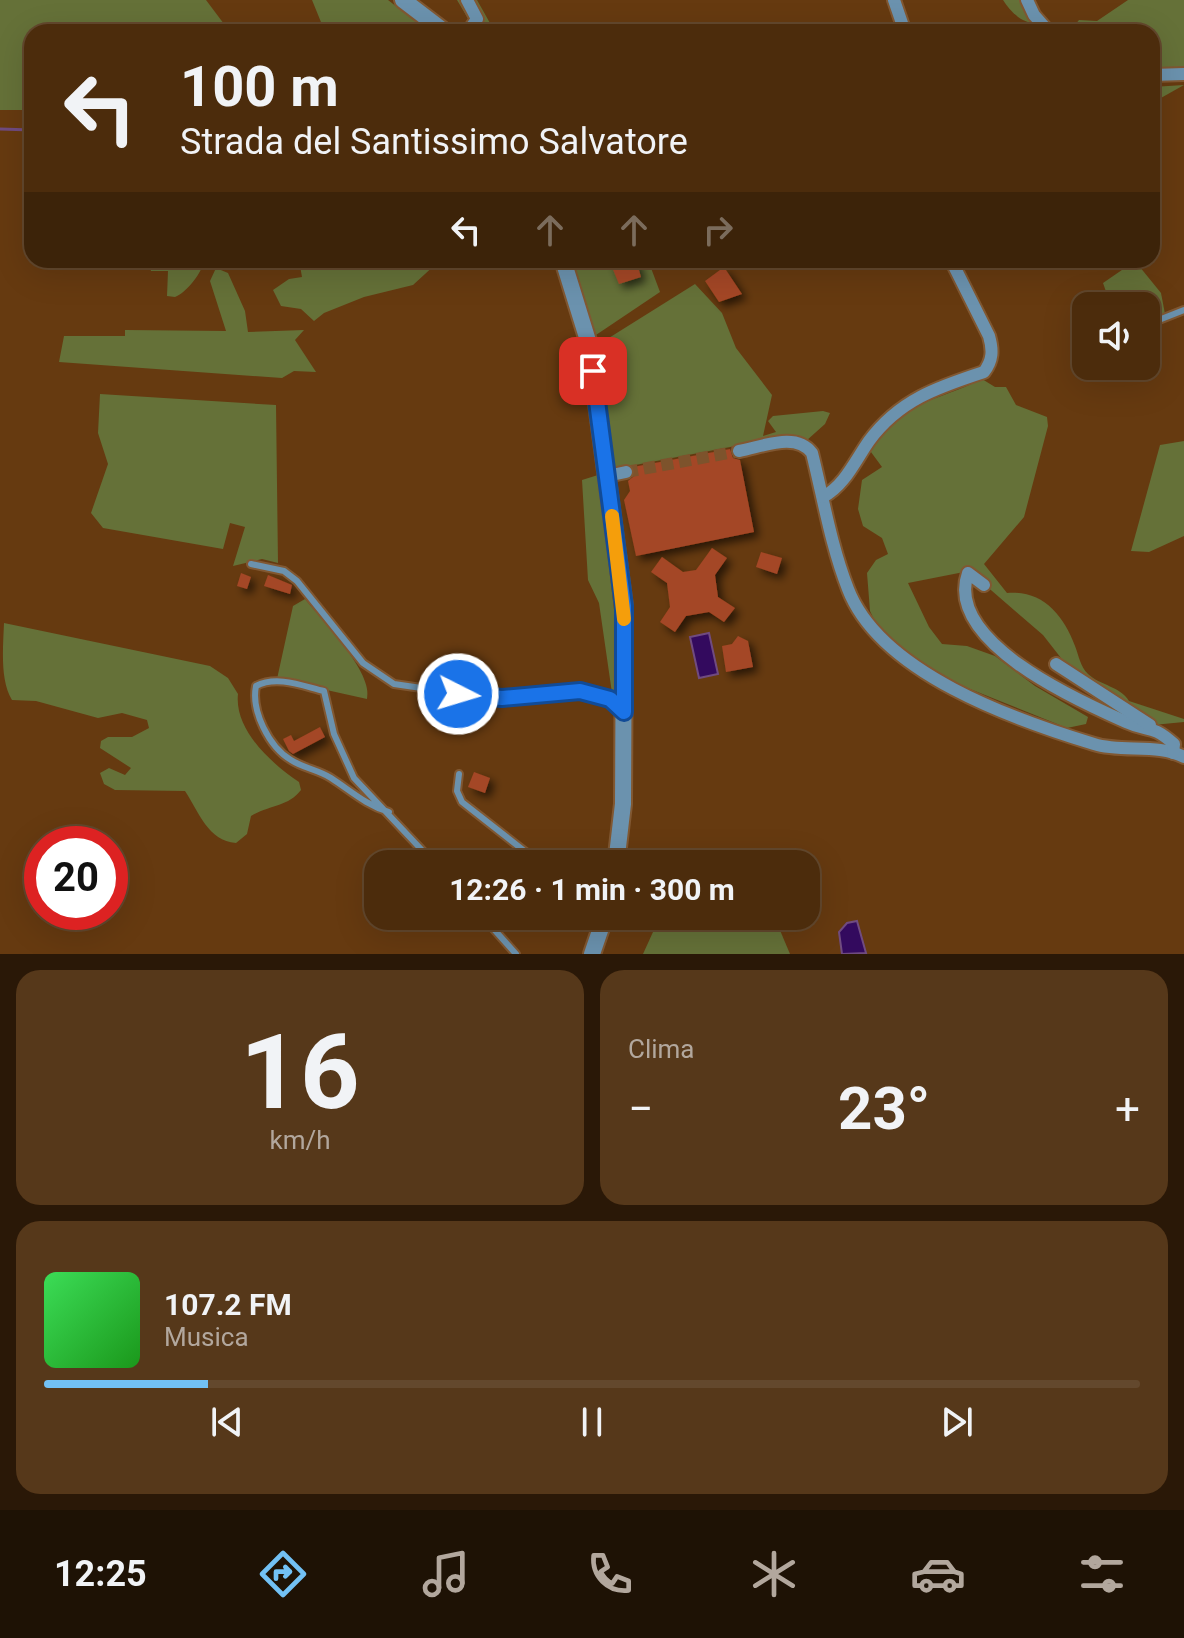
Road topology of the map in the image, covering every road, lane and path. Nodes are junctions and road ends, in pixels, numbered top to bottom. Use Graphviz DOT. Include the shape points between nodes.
graph roads {
  1 [pos="403,0"];
  2 [pos="467,0"];
  3 [pos="894,0"];
  4 [pos="1027,0"];
  5 [pos="477,19"];
  6 [pos="434,24"];
  7 [pos="474,24"];
  8 [pos="479,24"];
  9 [pos="902,24"];
  10 [pos="1041,24"];
  11 [pos="1184,74"];
  12 [pos="1160,75"];
  13 [pos="565,268"];
  14 [pos="955,268"];
  15 [pos="1184,310"];
  16 [pos="1160,319"];
  17 [pos="739,451"];
  18 [pos="626,472"];
  19 [pos="607,476"];
  20 [pos="823,497"];
  21 [pos="251,564"];
  22 [pos="984,585"];
  23 [pos="1056,664"];
  24 [pos="624,712"];
  25 [pos="1156,728"];
  26 [pos="1179,755"];
  27 [pos="459,774"];
  28 [pos="389,812"];
  29 [pos="423,850"];
  30 [pos="523,850"];
  31 [pos="618,850"];
  32 [pos="495,930"];
  33 [pos="600,930"];
  34 [pos="516,954"];
  35 [pos="592,954"];
  1 -- 6 [label="street"];
  2 -- 5 [label="street"];
  3 -- 9 [label="street"];
  4 -- 10 [label="street"];
  5 -- 7 [label="street"];
  5 -- 8 [label="street"];
  11 -- 12 [label="street"];
  13 -- 19 [label="street" via="589,344"];
  14 -- 20 [label="street" via="989,336 990,363 984,372 910,400 871,439 836,490"];
  15 -- 16 [label="lane"];
  17 -- 20 [label="street" via="795,440 806,445"];
  18 -- 19 [label="street"];
  19 -- 24 [label="street" via="624,606"];
  20 -- 26 [label="street" via="848,591 864,616 920,670 1042,728 1102,747"];
  21 -- 24 [label="lane" via="284,571 297,581 363,663 394,684 493,698 580,691 610,699"];
  22 -- 25 [label="street" via="968,573 962,590 973,621 989,642 1067,695 1130,724"];
  23 -- 25 [label="street"];
  24 -- 31 [label="street"];
  25 -- 26 [label="street"];
  27 -- 30 [label="lane" via="462,802"];
  28 -- 28 [label="lane" via="290,760 258,715 256,686 279,681 324,691 334,734 354,778"];
  28 -- 29 [label="lane"];
  32 -- 34 [label="lane"];
  33 -- 35 [label="street"];
}
